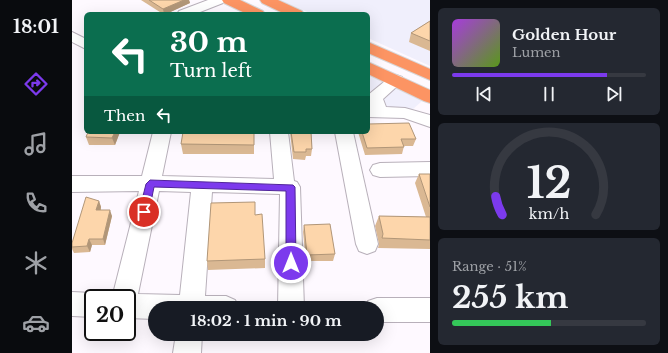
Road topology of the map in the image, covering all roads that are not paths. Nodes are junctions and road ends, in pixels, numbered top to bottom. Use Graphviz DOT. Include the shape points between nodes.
graph roads {
  1 [pos="207,0"];
  2 [pos="219,0"];
  3 [pos="228,0"];
  4 [pos="268,0"];
  5 [pos="179,12"];
  6 [pos="193,12"];
  7 [pos="254,12"];
  8 [pos="293,12"];
  9 [pos="370,48"];
  10 [pos="370,68"];
  11 [pos="430,75"];
  12 [pos="396,80"];
  13 [pos="430,97"];
  14 [pos="374,112"];
  15 [pos="430,121"];
  16 [pos="162,134"];
  17 [pos="279,134"];
  18 [pos="344,134"];
  19 [pos="430,169"];
  20 [pos="380,170"];
  21 [pos="72,184"];
  22 [pos="150,184"];
  23 [pos="202,185"];
  24 [pos="285,187"];
  25 [pos="367,244"];
  26 [pos="127,289"];
  27 [pos="192,301"];
  28 [pos="291,301"];
  29 [pos="72,304"];
  30 [pos="84,305"];
  31 [pos="136,306"];
  32 [pos="148,307"];
  33 [pos="384,310"];
  34 [pos="430,310"];
  35 [pos="188,341"];
  36 [pos="187,353"];
  1 -- 5 [label="street"];
  2 -- 6 [label="street"];
  3 -- 7 [label="highway"];
  4 -- 8 [label="highway"];
  9 -- 11 [label="highway"];
  10 -- 12 [label="highway"];
  12 -- 13 [label="highway"];
  12 -- 14 [label="street" via="374,98"];
  14 -- 15 [label="street" via="405,113"];
  16 -- 22 [label="street"];
  17 -- 24 [label="street"];
  18 -- 25 [label="street"];
  19 -- 20 [label="street"];
  21 -- 22 [label="street"];
  22 -- 23 [label="street"];
  22 -- 26 [label="street"];
  23 -- 24 [label="street"];
  23 -- 27 [label="street"];
  24 -- 28 [label="street" via="290,187"];
  29 -- 30 [label="street"];
  31 -- 32 [label="street"];
  33 -- 34 [label="street"];
  35 -- 36 [label="street"];
}
